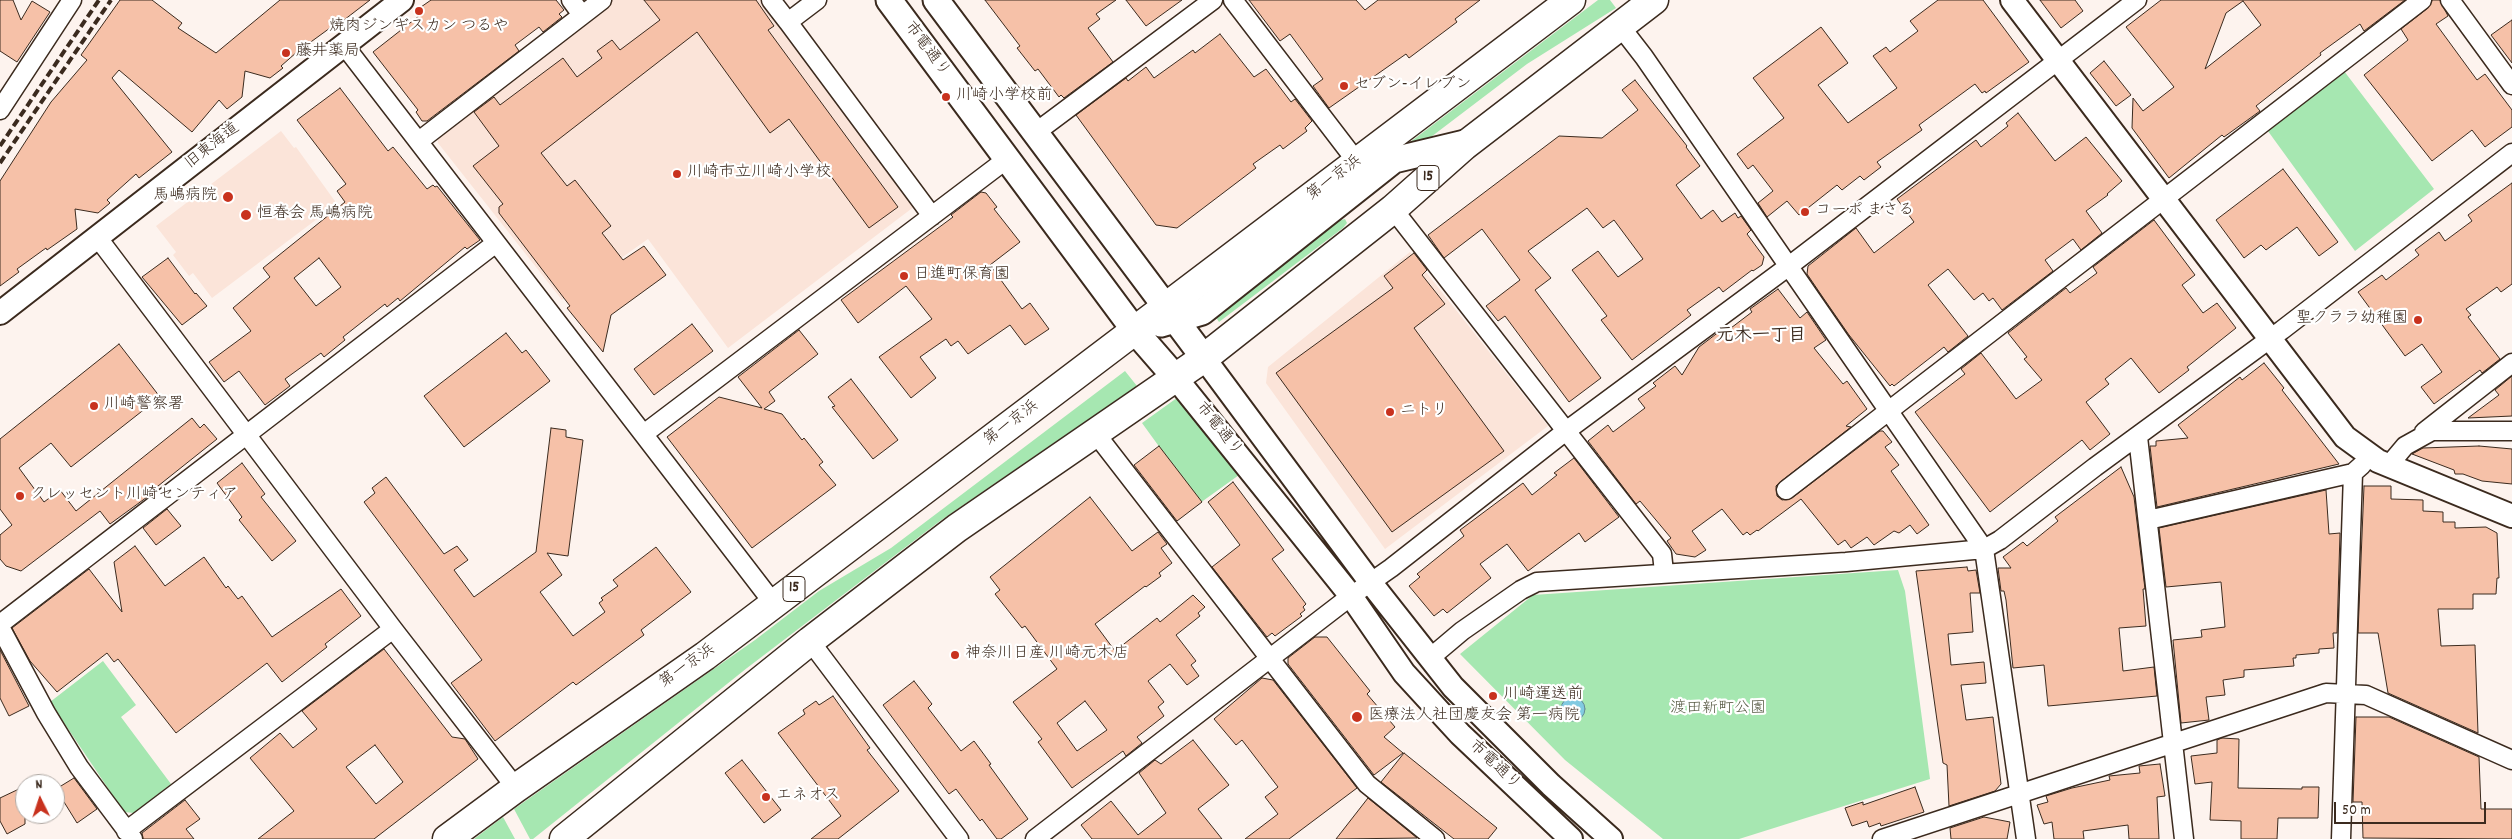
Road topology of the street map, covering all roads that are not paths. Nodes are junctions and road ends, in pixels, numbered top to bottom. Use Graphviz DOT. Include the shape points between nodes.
graph roads {
  1 [pos="72,0"];
  2 [pos="402,0"];
  3 [pos="571,0"];
  4 [pos="602,0"];
  5 [pos="771,0"];
  6 [pos="817,0"];
  7 [pos="889,0"];
  8 [pos="936,0"];
  9 [pos="1213,0"];
  10 [pos="1233,0"];
  11 [pos="1571,0"];
  12 [pos="1654,0"];
  13 [pos="2012,0"];
  14 [pos="2137,0"];
  15 [pos="2422,0"];
  16 [pos="2450,0"];
  17 [pos="582,15"];
  18 [pos="788,22"];
  19 [pos="1620,26"];
  20 [pos="344,46"];
  21 [pos="2059,60"];
  22 [pos="2512,85"];
  23 [pos="0,110"];
  24 [pos="1035,133"];
  25 [pos="420,141"];
  26 [pos="1469,142"];
  27 [pos="2512,153"];
  28 [pos="1007,159"];
  29 [pos="1356,162"];
  30 [pos="2164,199"];
  31 [pos="1393,209"];
  32 [pos="932,216"];
  33 [pos="98,238"];
  34 [pos="496,243"];
  35 [pos="1789,266"];
  36 [pos="0,313"];
  37 [pos="1171,313"];
  38 [pos="1135,332"];
  39 [pos="2269,340"];
  40 [pos="1204,358"];
  41 [pos="2512,363"];
  42 [pos="1175,377"];
  43 [pos="1888,412"];
  44 [pos="1566,431"];
  45 [pos="2512,431"];
  46 [pos="247,433"];
  47 [pos="645,433"];
  48 [pos="1096,434"];
  49 [pos="2420,436"];
  50 [pos="2138,437"];
  51 [pos="2380,460"];
  52 [pos="2353,473"];
  53 [pos="1786,490"];
  54 [pos="2512,516"];
  55 [pos="2148,520"];
  56 [pos="1984,549"];
  57 [pos="1664,572"];
  58 [pos="1371,583"];
  59 [pos="1351,596"];
  60 [pos="774,604"];
  61 [pos="0,626"];
  62 [pos="392,629"];
  63 [pos="810,641"];
  64 [pos="1430,658"];
  65 [pos="1269,660"];
  66 [pos="2346,693"];
  67 [pos="2173,744"];
  68 [pos="2512,760"];
  69 [pos="516,788"];
  70 [pos="2020,793"];
  71 [pos="129,835"];
  72 [pos="1901,836"];
  73 [pos="447,839"];
  74 [pos="564,839"];
  75 [pos="959,839"];
  76 [pos="1035,839"];
  77 [pos="1435,839"];
  78 [pos="1571,839"];
  79 [pos="1611,839"];
  80 [pos="1882,839"];
  81 [pos="2026,839"];
  82 [pos="2184,839"];
  83 [pos="2341,839"];
  1 -- 23 [label="street"];
  2 -- 20 [label="street, 旧東海道"];
  3 -- 17 [label="street"];
  4 -- 17 [label="street"];
  5 -- 18 [label="street"];
  6 -- 18 [label="street"];
  7 -- 28 [label="main road, 市電通り"];
  8 -- 24 [label="main road, 市電通り"];
  9 -- 24 [label="street"];
  10 -- 29 [label="street"];
  11 -- 29 [label="highway, 第一京浜 / 15"];
  12 -- 19 [label="highway, 15"];
  13 -- 21 [label="street"];
  14 -- 21 [label="street"];
  15 -- 30 [label="street"];
  16 -- 22 [label="street"];
  17 -- 25 [label="street"];
  18 -- 32 [label="street"];
  19 -- 26 [label="highway, 15"];
  19 -- 35 [label="street"];
  20 -- 25 [label="street"];
  20 -- 33 [label="street, 旧東海道"];
  21 -- 30 [label="street"];
  21 -- 35 [label="street"];
  24 -- 37 [label="main road, 市電通り"];
  25 -- 34 [label="street"];
  26 -- 31 [label="highway, 15"];
  26 -- 37 [label="main road" via="1394,160 1202,312"];
  27 -- 39 [label="street"];
  28 -- 32 [label="street"];
  28 -- 38 [label="main road, 市電通り"];
  29 -- 37 [label="highway, 第一京浜 / 15"];
  30 -- 39 [label="street"];
  30 -- 43 [label="street"];
  31 -- 40 [label="highway, 15"];
  31 -- 44 [label="street"];
  32 -- 47 [label="street"];
  33 -- 36 [label="street, 旧東海道"];
  33 -- 46 [label="street"];
  34 -- 46 [label="street"];
  34 -- 47 [label="street"];
  35 -- 43 [label="street"];
  35 -- 44 [label="street"];
  37 -- 38 [label="highway, 第一京浜 / 15"];
  37 -- 40 [label="main road, 市電通り"];
  38 -- 42 [label="main road, 市電通り"];
  38 -- 60 [label="highway, 第一京浜 / 15"];
  39 -- 50 [label="street"];
  39 -- 51 [label="street" via="2345,437"];
  40 -- 42 [label="highway, 15"];
  40 -- 58 [label="street, 市電通り"];
  41 -- 49 [label="street"];
  42 -- 48 [label="highway, 15"];
  42 -- 59 [label="street, 市電通り"];
  43 -- 53 [label="street"];
  43 -- 56 [label="street"];
  44 -- 57 [label="street" via="1662,554"];
  44 -- 58 [label="street"];
  45 -- 49 [label="street" via="2432,431"];
  46 -- 61 [label="street"];
  46 -- 62 [label="street"];
  47 -- 60 [label="street"];
  48 -- 63 [label="highway, 15" via="957,528"];
  48 -- 65 [label="street"];
  49 -- 51 [label="street"];
  50 -- 55 [label="street"];
  50 -- 56 [label="street"];
  51 -- 52 [label="street"];
  51 -- 54 [label="street"];
  52 -- 55 [label="street"];
  52 -- 66 [label="street"];
  55 -- 67 [label="street"];
  56 -- 57 [label="street"];
  56 -- 70 [label="street"];
  57 -- 64 [label="street" via="1537,582 1462,631"];
  58 -- 59 [label="street"];
  58 -- 64 [label="street, 市電通り"];
  59 -- 65 [label="street"];
  59 -- 78 [label="street, 市電通り" via="1404,673 1460,734"];
  60 -- 69 [label="highway, 第一京浜 / 15" via="692,666"];
  61 -- 71 [label="street" via="74,759"];
  62 -- 69 [label="street"];
  62 -- 71 [label="street"];
  63 -- 74 [label="highway, 15"];
  63 -- 75 [label="street"];
  64 -- 79 [label="street, 市電通り" via="1490,725"];
  65 -- 76 [label="street"];
  65 -- 77 [label="street" via="1367,784"];
  66 -- 67 [label="street" via="2326,694"];
  66 -- 68 [label="street" via="2366,695"];
  66 -- 83 [label="street"];
  67 -- 70 [label="street"];
  67 -- 82 [label="street"];
  69 -- 73 [label="highway, 第一京浜 / 15"];
  70 -- 72 [label="street"];
  70 -- 81 [label="street"];
  72 -- 80 [label="street"];
}
